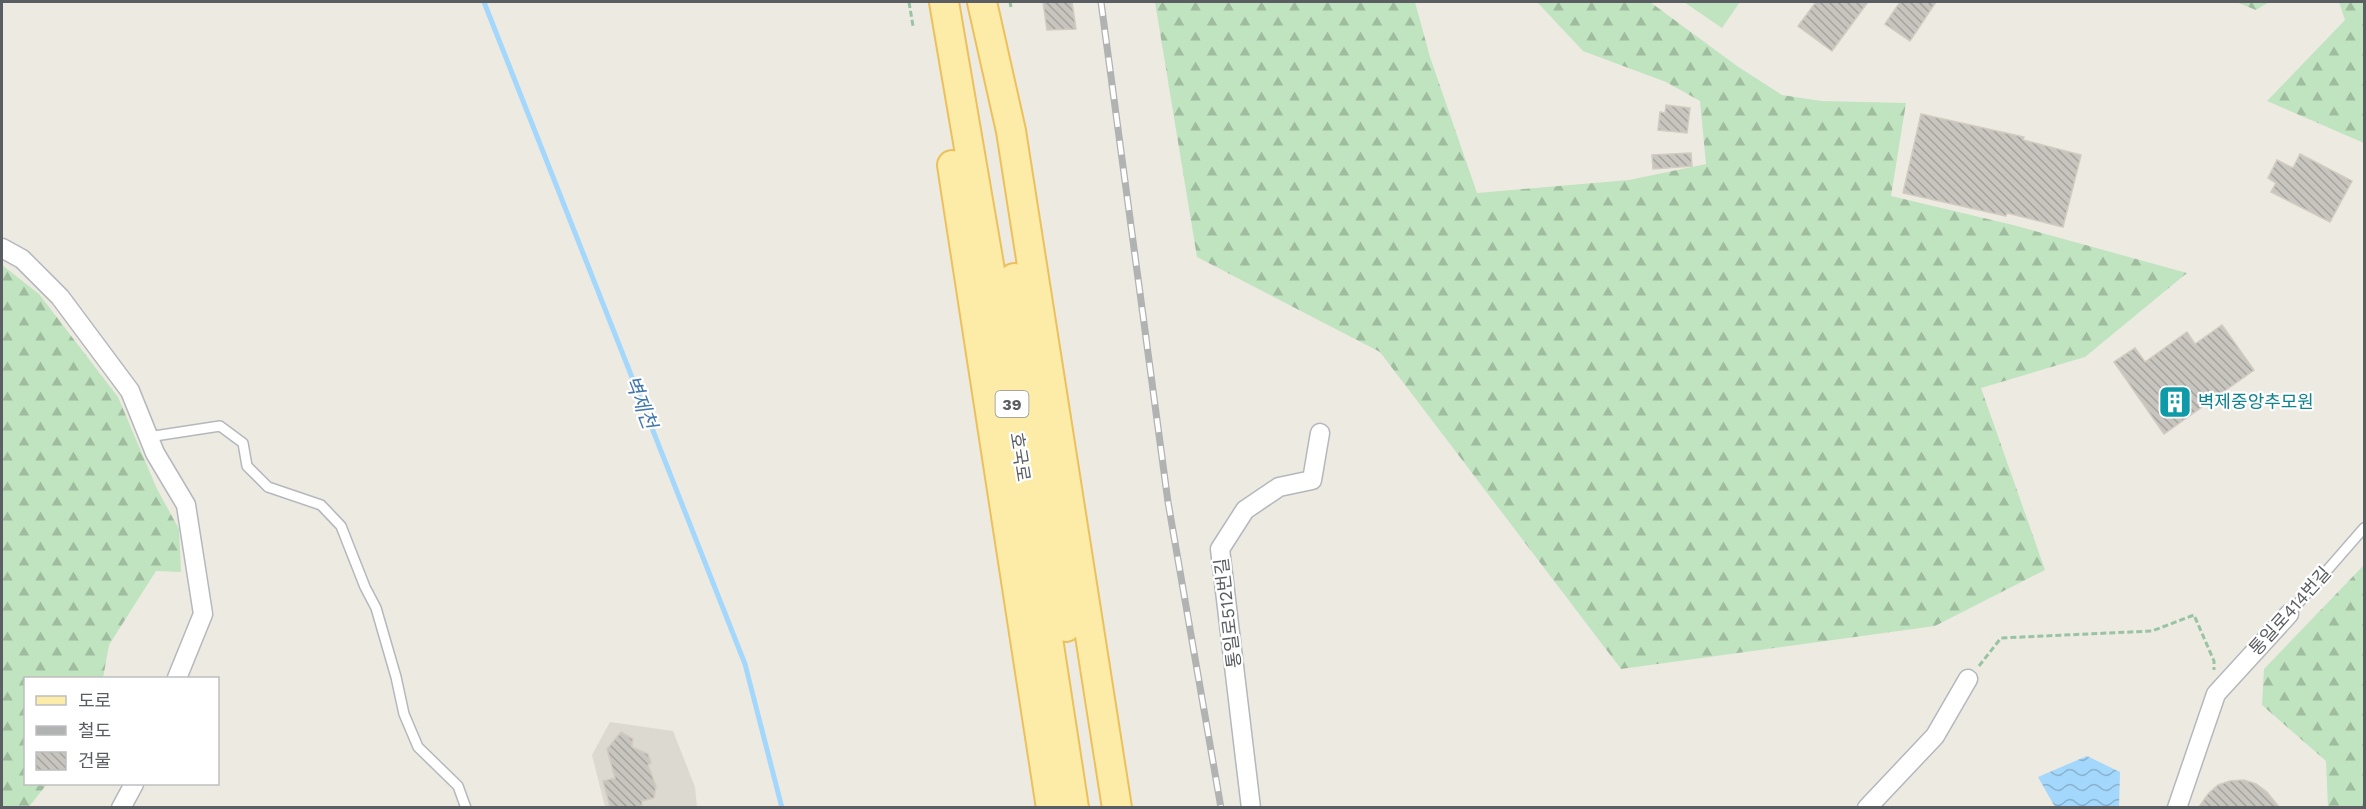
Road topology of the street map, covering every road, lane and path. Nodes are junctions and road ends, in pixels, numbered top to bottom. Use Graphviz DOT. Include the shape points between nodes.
graph roads {
  1 [pos="909,2"];
  2 [pos="936,2"];
  3 [pos="944,2"];
  4 [pos="972,2"];
  5 [pos="982,2"];
  6 [pos="1010,2"];
  7 [pos="1011,7"];
  8 [pos="914,26"];
  9 [pos="2,248"];
  10 [pos="1320,434"];
  11 [pos="148,437"];
  12 [pos="2364,528"];
  13 [pos="2289,614"];
  14 [pos="177,677"];
  15 [pos="1968,679"];
  16 [pos="2216,694"];
  17 [pos="133,785"];
  18 [pos="121,807"];
  19 [pos="466,807"];
  20 [pos="1051,807"];
  21 [pos="1074,807"];
  22 [pos="1093,807"];
  23 [pos="1117,807"];
  24 [pos="1251,807"];
  25 [pos="1866,807"];
  26 [pos="2177,807"];
  1 -- 8 [label="path"];
  2 -- 20 [label="main road" via="949,144"];
  3 -- 21 [label="main road, 호국로 / 39" via="1004,352"];
  4 -- 22 [label="main road, 호국로 / 39"];
  5 -- 23 [label="main road" via="1011,131"];
  6 -- 7 [label="path"];
  9 -- 11 [label="street" via="22,259 60,297 130,391"];
  10 -- 24 [label="street, 통일로512번길" via="1312,480 1279,487 1245,510 1220,549"];
  11 -- 14 [label="street" via="186,505 203,614"];
  11 -- 19 [label="lane" via="220,426 243,443 247,466 268,487 321,506 341,526 376,608 404,714 418,747 458,786"];
  12 -- 13 [label="lane, 통일로414번길"];
  13 -- 16 [label="street, 통일로414번길"];
  15 -- 16 [label="path" via="2001,638 2152,632 2193,615 2214,661"];
  15 -- 25 [label="street" via="1935,736"];
  16 -- 26 [label="street"];
  17 -- 18 [label="street"];
}
